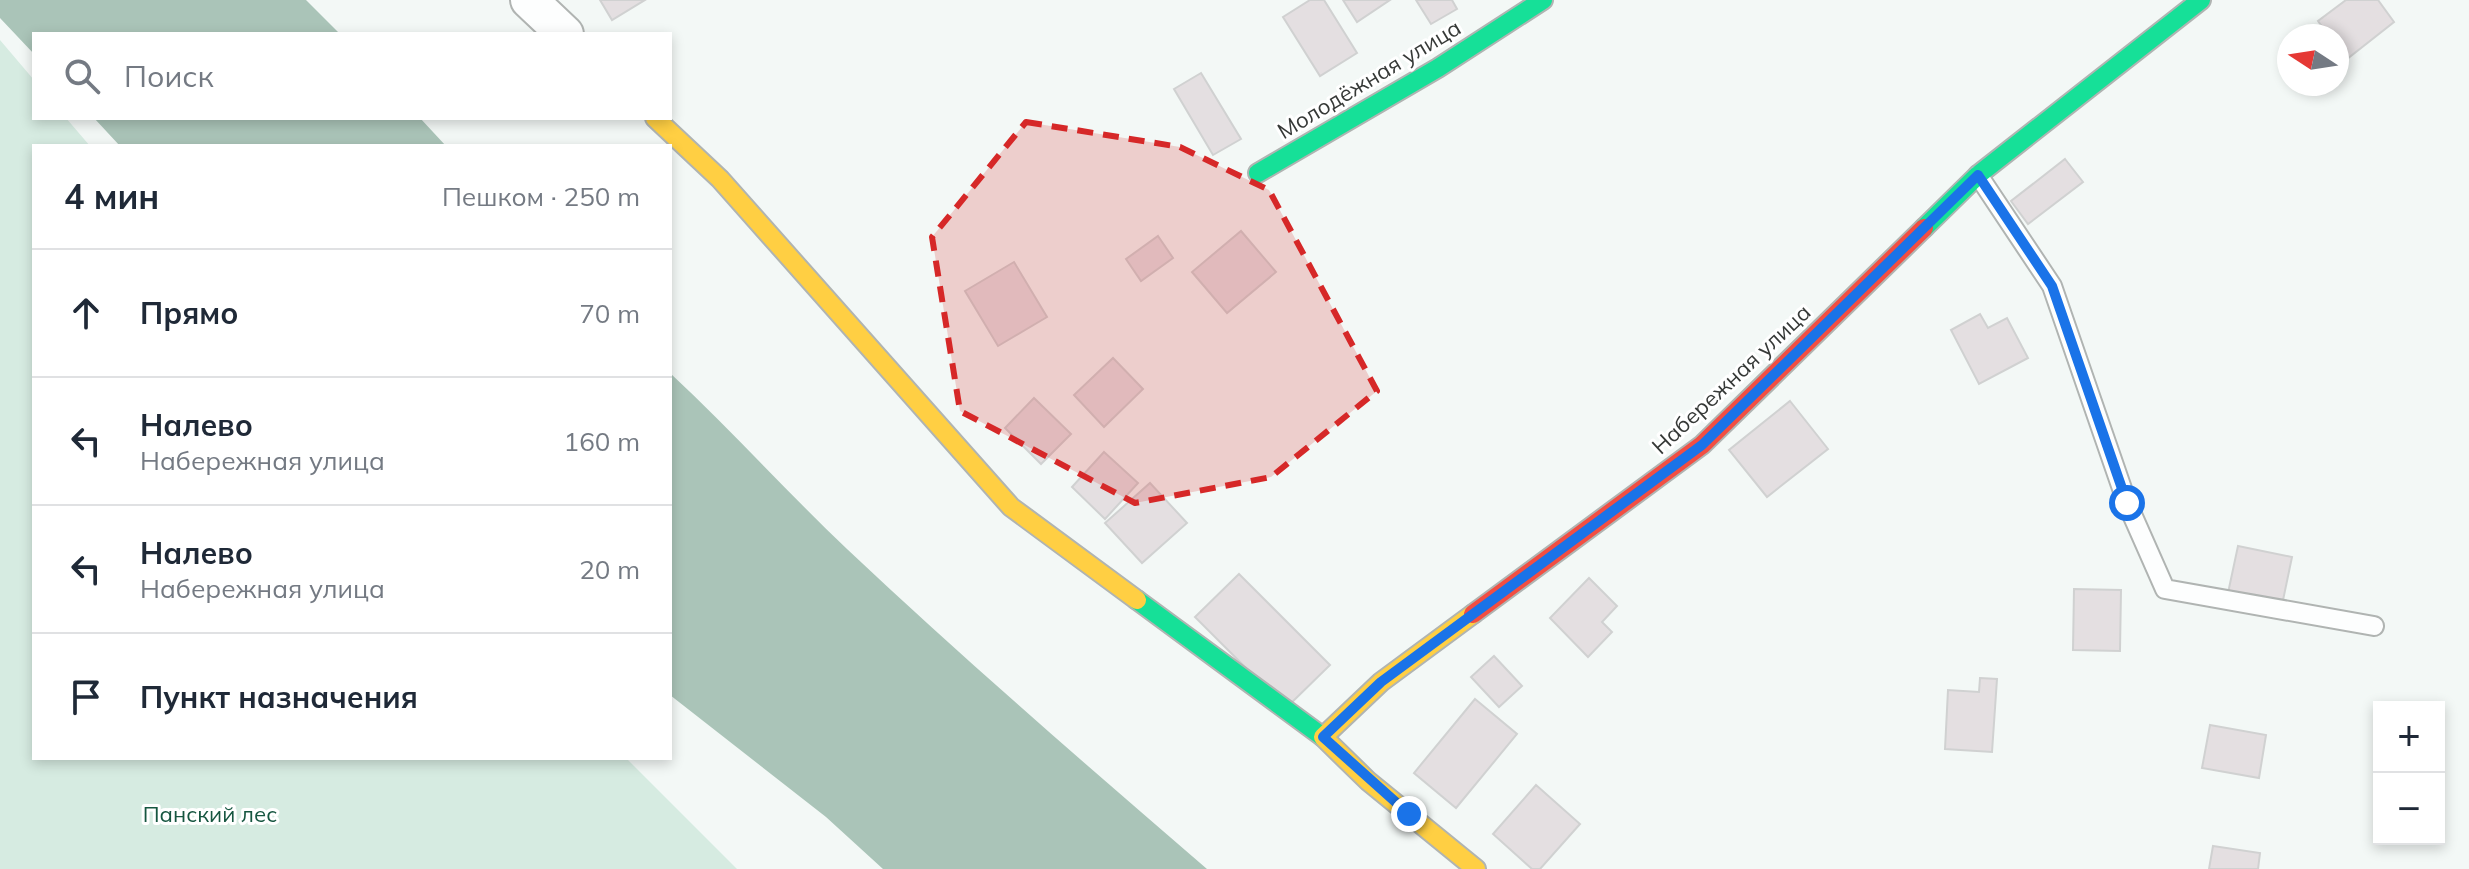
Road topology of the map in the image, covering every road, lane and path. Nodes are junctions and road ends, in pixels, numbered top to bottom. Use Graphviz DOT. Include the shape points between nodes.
graph roads {
  1 [pos="529,0"];
  2 [pos="1543,0"];
  3 [pos="2201,0"];
  4 [pos="563,32"];
  5 [pos="657,120"];
  6 [pos="1258,173"];
  7 [pos="1978,175"];
  8 [pos="2374,626"];
  9 [pos="1323,737"];
  10 [pos="1476,869"];
  1 -- 4 [label="street"];
  2 -- 6 [label="street, Молодёжная улица"];
  3 -- 7 [label="street, Набережная улица"];
  5 -- 9 [label="street" via="720,179 1011,507"];
  7 -- 8 [label="lane" via="2052,286 2127,503 2165,589"];
  7 -- 9 [label="street, Набережная улица" via="1702,445 1381,682"];
  9 -- 10 [label="street"];
}
